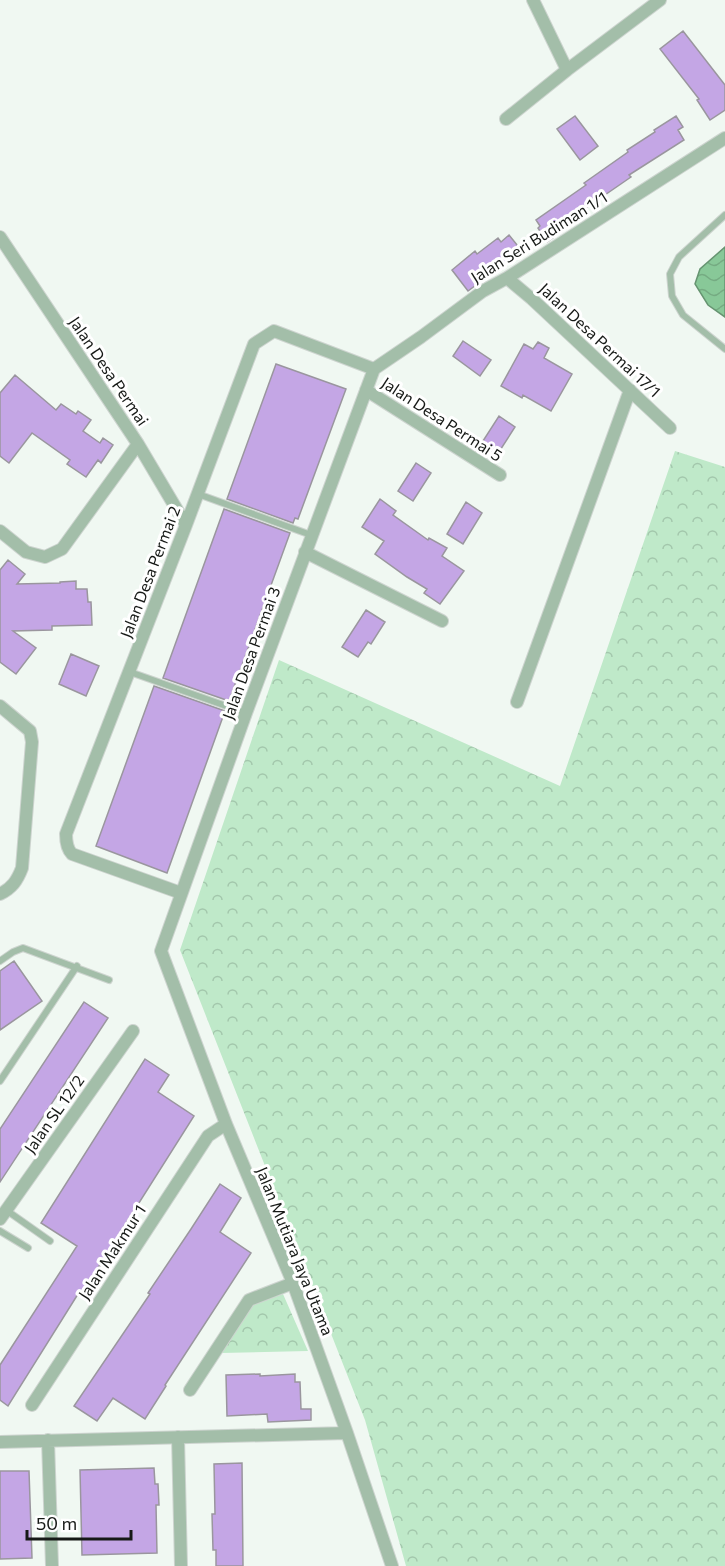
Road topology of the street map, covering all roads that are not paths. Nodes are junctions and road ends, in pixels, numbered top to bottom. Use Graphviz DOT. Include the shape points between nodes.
graph roads {
  1 [pos="533,0"];
  2 [pos="660,0"];
  3 [pos="567,70"];
  4 [pos="506,119"];
  5 [pos="725,138"];
  6 [pos="725,215"];
  7 [pos="0,237"];
  8 [pos="507,278"];
  9 [pos="725,349"];
  10 [pos="374,369"];
  11 [pos="366,390"];
  12 [pos="630,390"];
  13 [pos="670,428"];
  14 [pos="138,444"];
  15 [pos="500,475"];
  16 [pos="198,494"];
  17 [pos="186,525"];
  18 [pos="0,531"];
  19 [pos="311,536"];
  20 [pos="305,552"];
  21 [pos="442,621"];
  22 [pos="130,672"];
  23 [pos="517,702"];
  24 [pos="0,706"];
  25 [pos="246,713"];
  26 [pos="181,893"];
  27 [pos="0,894"];
  28 [pos="161,951"];
  29 [pos="0,961"];
  30 [pos="77,966"];
  31 [pos="109,980"];
  32 [pos="133,1031"];
  33 [pos="0,1082"];
  34 [pos="226,1124"];
  35 [pos="2,1215"];
  36 [pos="0,1231"];
  37 [pos="50,1241"];
  38 [pos="28,1248"];
  39 [pos="293,1283"];
  40 [pos="190,1390"];
  41 [pos="32,1405"];
  42 [pos="347,1433"];
  43 [pos="178,1437"];
  44 [pos="48,1440"];
  45 [pos="0,1442"];
  46 [pos="52,1566"];
  47 [pos="181,1566"];
  48 [pos="392,1566"];
  1 -- 3 [label="street"];
  2 -- 3 [label="street"];
  3 -- 4 [label="street"];
  5 -- 8 [label="street, Jalan Seri Budiman 1/1"];
  6 -- 9 [label="lane" via="679,257 670,274 672,296 683,315"];
  7 -- 14 [label="street, Jalan Desa Permai"];
  8 -- 10 [label="street, Jalan Seri Budiman 1/1"];
  8 -- 12 [label="street, Jalan Desa Permai 17/1"];
  10 -- 11 [label="street, Jalan Desa Permai 3"];
  10 -- 16 [label="street, Jalan Desa Permai 2" via="274,331 254,344"];
  11 -- 15 [label="street, Jalan Desa Permai 5"];
  11 -- 19 [label="street, Jalan Desa Permai 3"];
  12 -- 13 [label="street, Jalan Desa Permai 17/1"];
  12 -- 23 [label="street"];
  14 -- 17 [label="street, Jalan Desa Permai"];
  14 -- 18 [label="street" via="62,549 45,557 26,552"];
  16 -- 17 [label="street, Jalan Desa Permai 2"];
  16 -- 19 [label="lane"];
  17 -- 22 [label="street, Jalan Desa Permai 2"];
  19 -- 20 [label="street, Jalan Desa Permai 3"];
  20 -- 21 [label="street"];
  20 -- 25 [label="street, Jalan Desa Permai 3"];
  22 -- 25 [label="lane"];
  22 -- 26 [label="street, Jalan Desa Permai 2" via="66,834 67,846 72,854"];
  24 -- 27 [label="street" via="30,731 33,742 22,868 14,885"];
  25 -- 26 [label="street, Jalan Desa Permai 3"];
  26 -- 28 [label="street, Jalan Desa Permai 3"];
  28 -- 34 [label="street, Jalan Mutiara Jaya Utama"];
  29 -- 30 [label="lane" via="23,948"];
  30 -- 31 [label="lane"];
  30 -- 33 [label="lane"];
  32 -- 35 [label="street, Jalan SL 12/2"];
  34 -- 39 [label="street, Jalan Mutiara Jaya Utama"];
  34 -- 41 [label="street, Jalan Makmur 1" via="208,1136"];
  35 -- 37 [label="lane"];
  36 -- 38 [label="lane"];
  39 -- 40 [label="street" via="249,1300"];
  39 -- 42 [label="street, Jalan Mutiara Jaya Utama"];
  42 -- 43 [label="street"];
  42 -- 48 [label="street, Jalan Mutiara Jaya Utama"];
  43 -- 44 [label="street"];
  43 -- 47 [label="street"];
  44 -- 45 [label="street"];
  44 -- 46 [label="street"];
}
